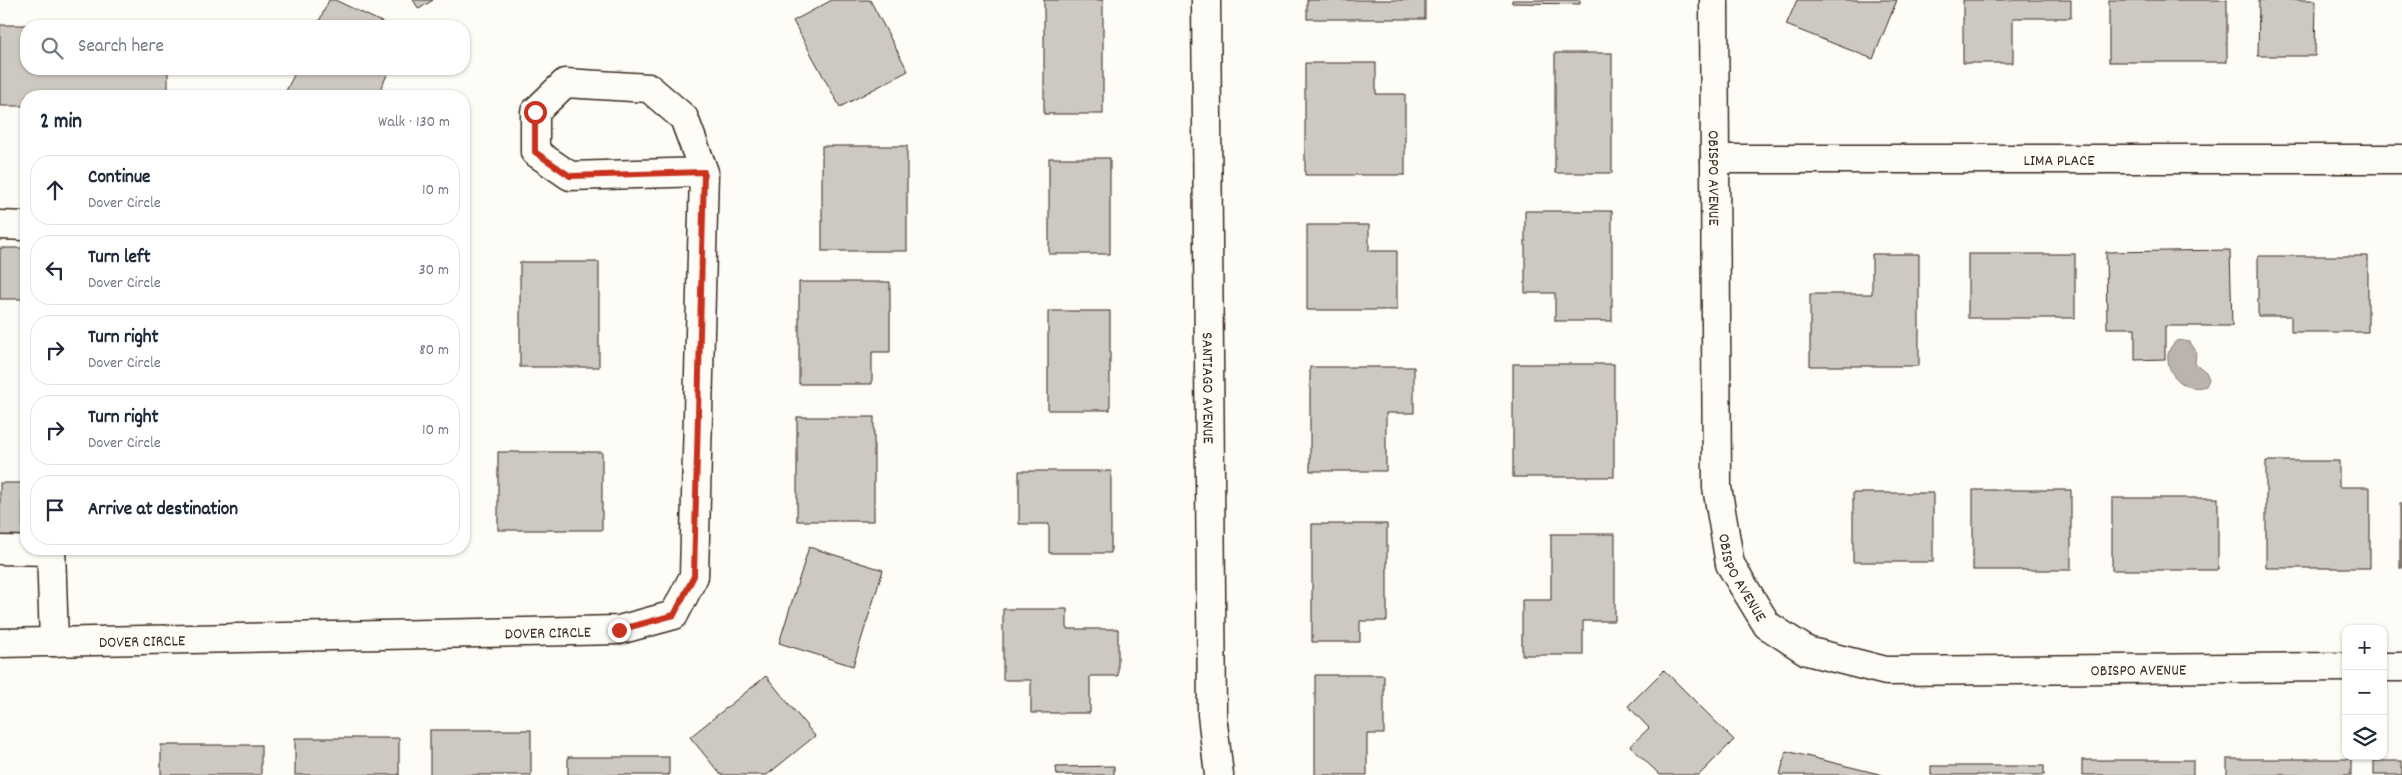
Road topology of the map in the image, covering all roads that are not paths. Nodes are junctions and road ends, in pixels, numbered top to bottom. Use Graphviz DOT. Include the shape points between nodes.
graph roads {
  1 [pos="1206,0"];
  2 [pos="1714,0"];
  3 [pos="2402,159"];
  4 [pos="1715,160"];
  5 [pos="704,172"];
  6 [pos="0,226"];
  7 [pos="20,226"];
  8 [pos="0,550"];
  9 [pos="20,550"];
  10 [pos="51,555"];
  11 [pos="54,642"];
  12 [pos="0,643"];
  13 [pos="2342,667"];
  14 [pos="2387,667"];
  15 [pos="2402,667"];
  16 [pos="1219,775"];
  1 -- 16 [label="street, SANTIAGO AVENUE" via="1212,715"];
  2 -- 4 [label="street, OBISPO AVENUE"];
  3 -- 4 [label="street, LIMA PLACE"];
  4 -- 13 [label="street, OBISPO AVENUE" via="1716,487 1730,564 1767,625 1807,651 1886,671"];
  5 -- 5 [label="street, DOVER CIRCLE" via="684,118 649,88 565,83 535,112 535,152 570,176"];
  5 -- 11 [label="street, DOVER CIRCLE" via="694,576 674,615 619,630"];
  6 -- 7 [label="street"];
  8 -- 9 [label="street"];
  10 -- 11 [label="street"];
  11 -- 12 [label="street, DOVER CIRCLE"];
  14 -- 15 [label="street"];
}
